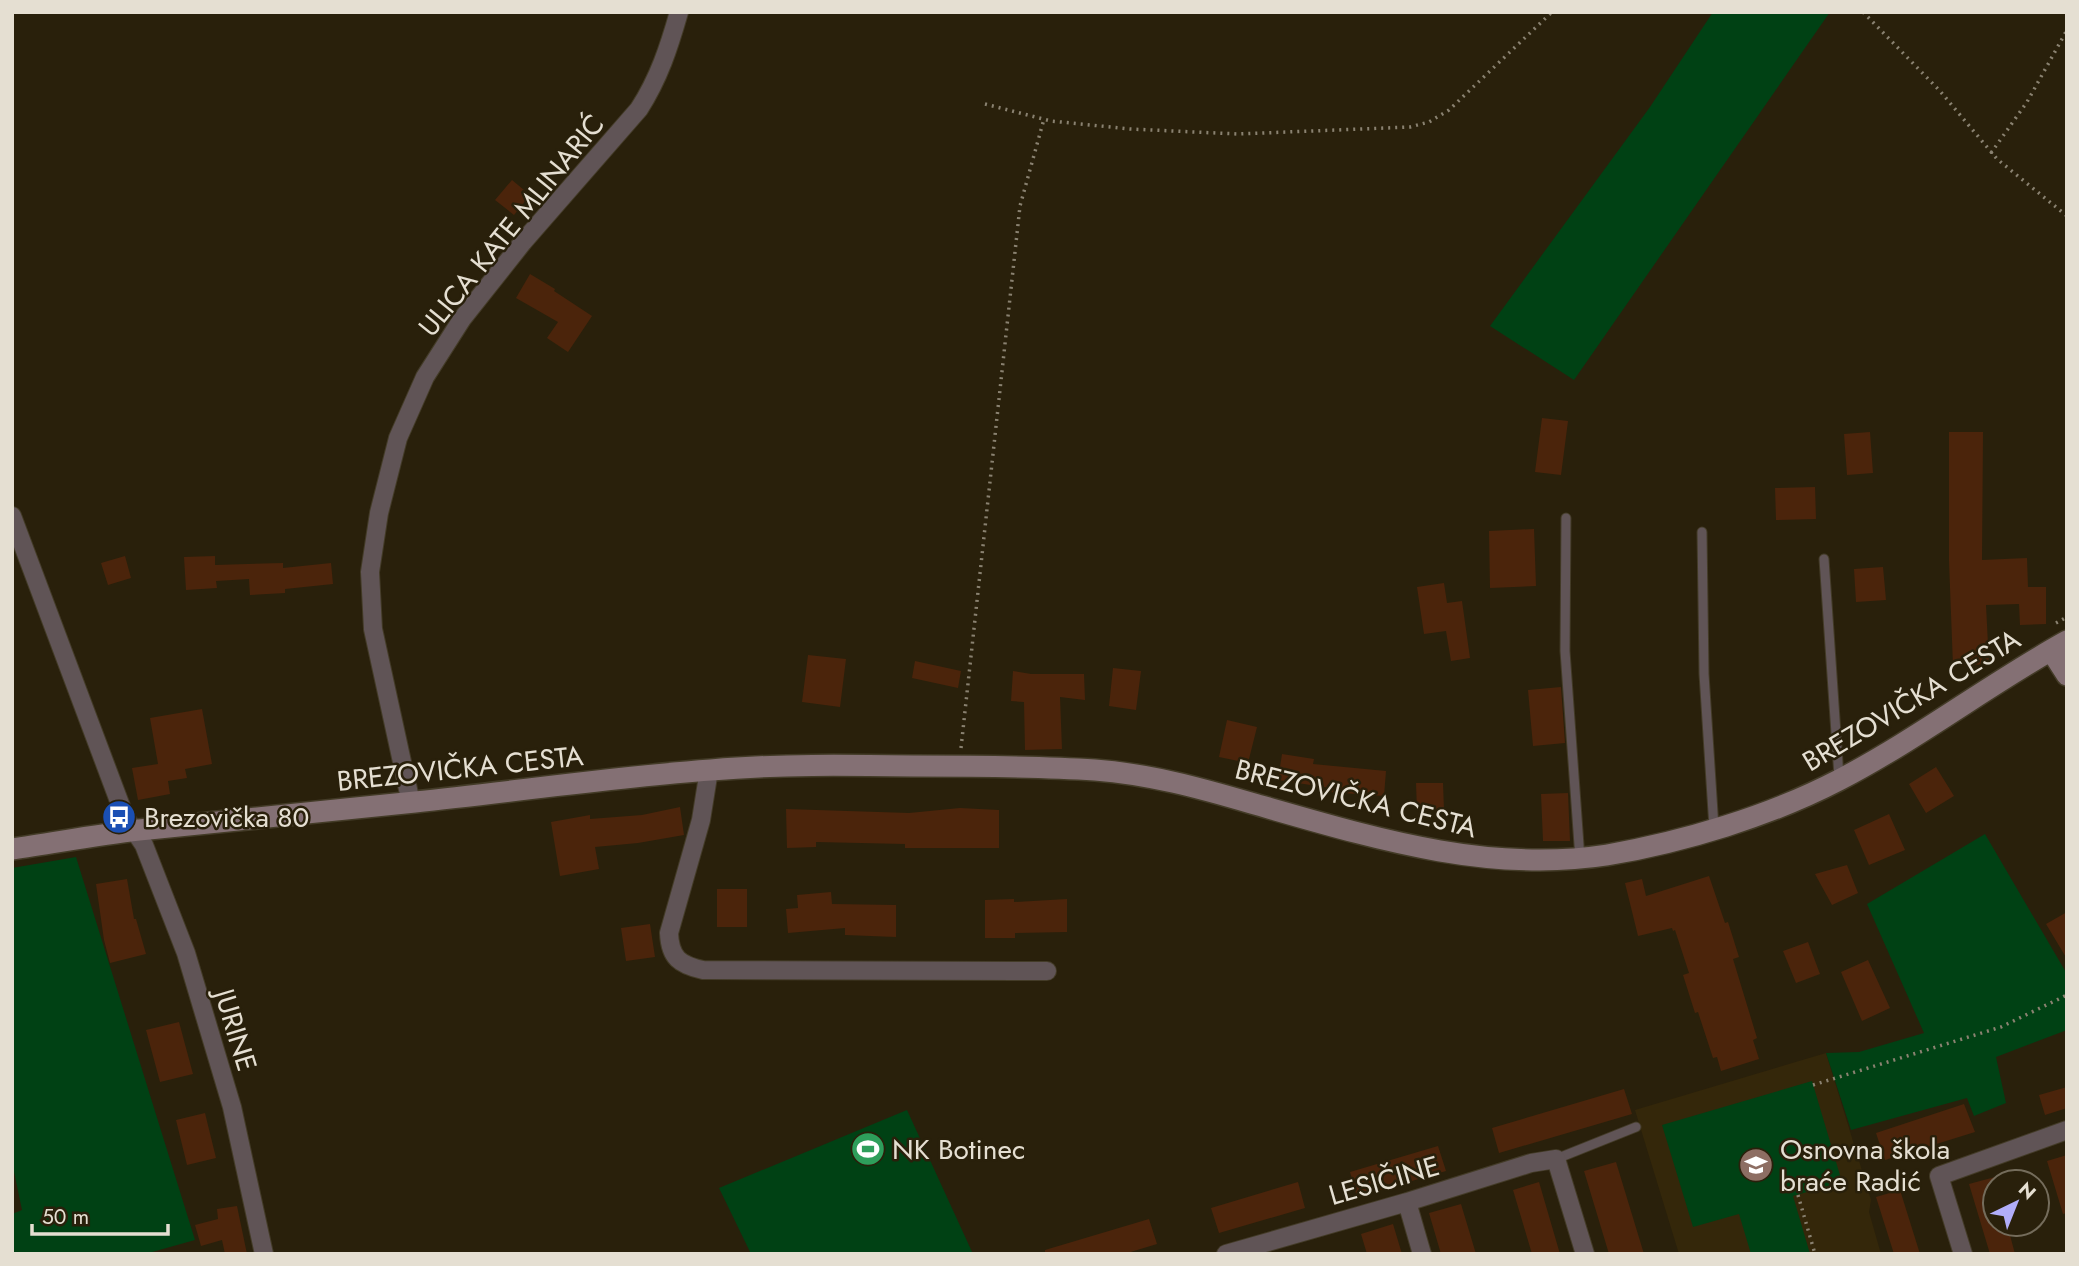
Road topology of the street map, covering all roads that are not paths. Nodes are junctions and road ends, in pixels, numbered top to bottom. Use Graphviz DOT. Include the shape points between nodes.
graph roads {
  1 [pos="679,12"];
  2 [pos="12,516"];
  3 [pos="1566,518"];
  4 [pos="1702,532"];
  5 [pos="1824,559"];
  6 [pos="2059,645"];
  7 [pos="2067,675"];
  8 [pos="709,770"];
  9 [pos="1839,780"];
  10 [pos="411,803"];
  11 [pos="1714,828"];
  12 [pos="133,830"];
  13 [pos="12,849"];
  14 [pos="1580,859"];
  15 [pos="1047,971"];
  16 [pos="1636,1126"];
  17 [pos="2067,1130"];
  18 [pos="1556,1159"];
  19 [pos="1407,1202"];
  20 [pos="1262,1249"];
  21 [pos="264,1254"];
  22 [pos="1226,1254"];
  23 [pos="1422,1254"];
  24 [pos="1585,1254"];
  25 [pos="1964,1254"];
  1 -- 10 [label="street, ULICA KATE MLINARIĆ" via="654,86 639,109 462,319 425,377 398,438 370,572 373,629"];
  2 -- 12 [label="street"];
  3 -- 14 [label="lane" via="1565,651"];
  4 -- 11 [label="lane" via="1704,674"];
  5 -- 9 [label="lane"];
  6 -- 7 [label="main road"];
  6 -- 9 [label="main road, BREZOVIČKA CESTA"];
  8 -- 10 [label="main road, BREZOVIČKA CESTA"];
  8 -- 14 [label="main road, BREZOVIČKA CESTA" via="824,765 1100,771 1184,784 1425,849 1504,860"];
  8 -- 15 [label="street" via="701,820 669,933 670,949 678,961 703,970"];
  9 -- 11 [label="main road, BREZOVIČKA CESTA"];
  10 -- 12 [label="main road, BREZOVIČKA CESTA"];
  11 -- 14 [label="main road, BREZOVIČKA CESTA"];
  12 -- 13 [label="main road, BREZOVIČKA CESTA"];
  12 -- 21 [label="street, JURINE" via="144,845 186,953 232,1107"];
  16 -- 18 [label="lane"];
  17 -- 25 [label="street" via="1939,1176"];
  18 -- 19 [label="street, LESIČINE"];
  18 -- 24 [label="street"];
  19 -- 20 [label="street, LESIČINE"];
  19 -- 23 [label="street"];
  20 -- 22 [label="street, LESIČINE"];
}
